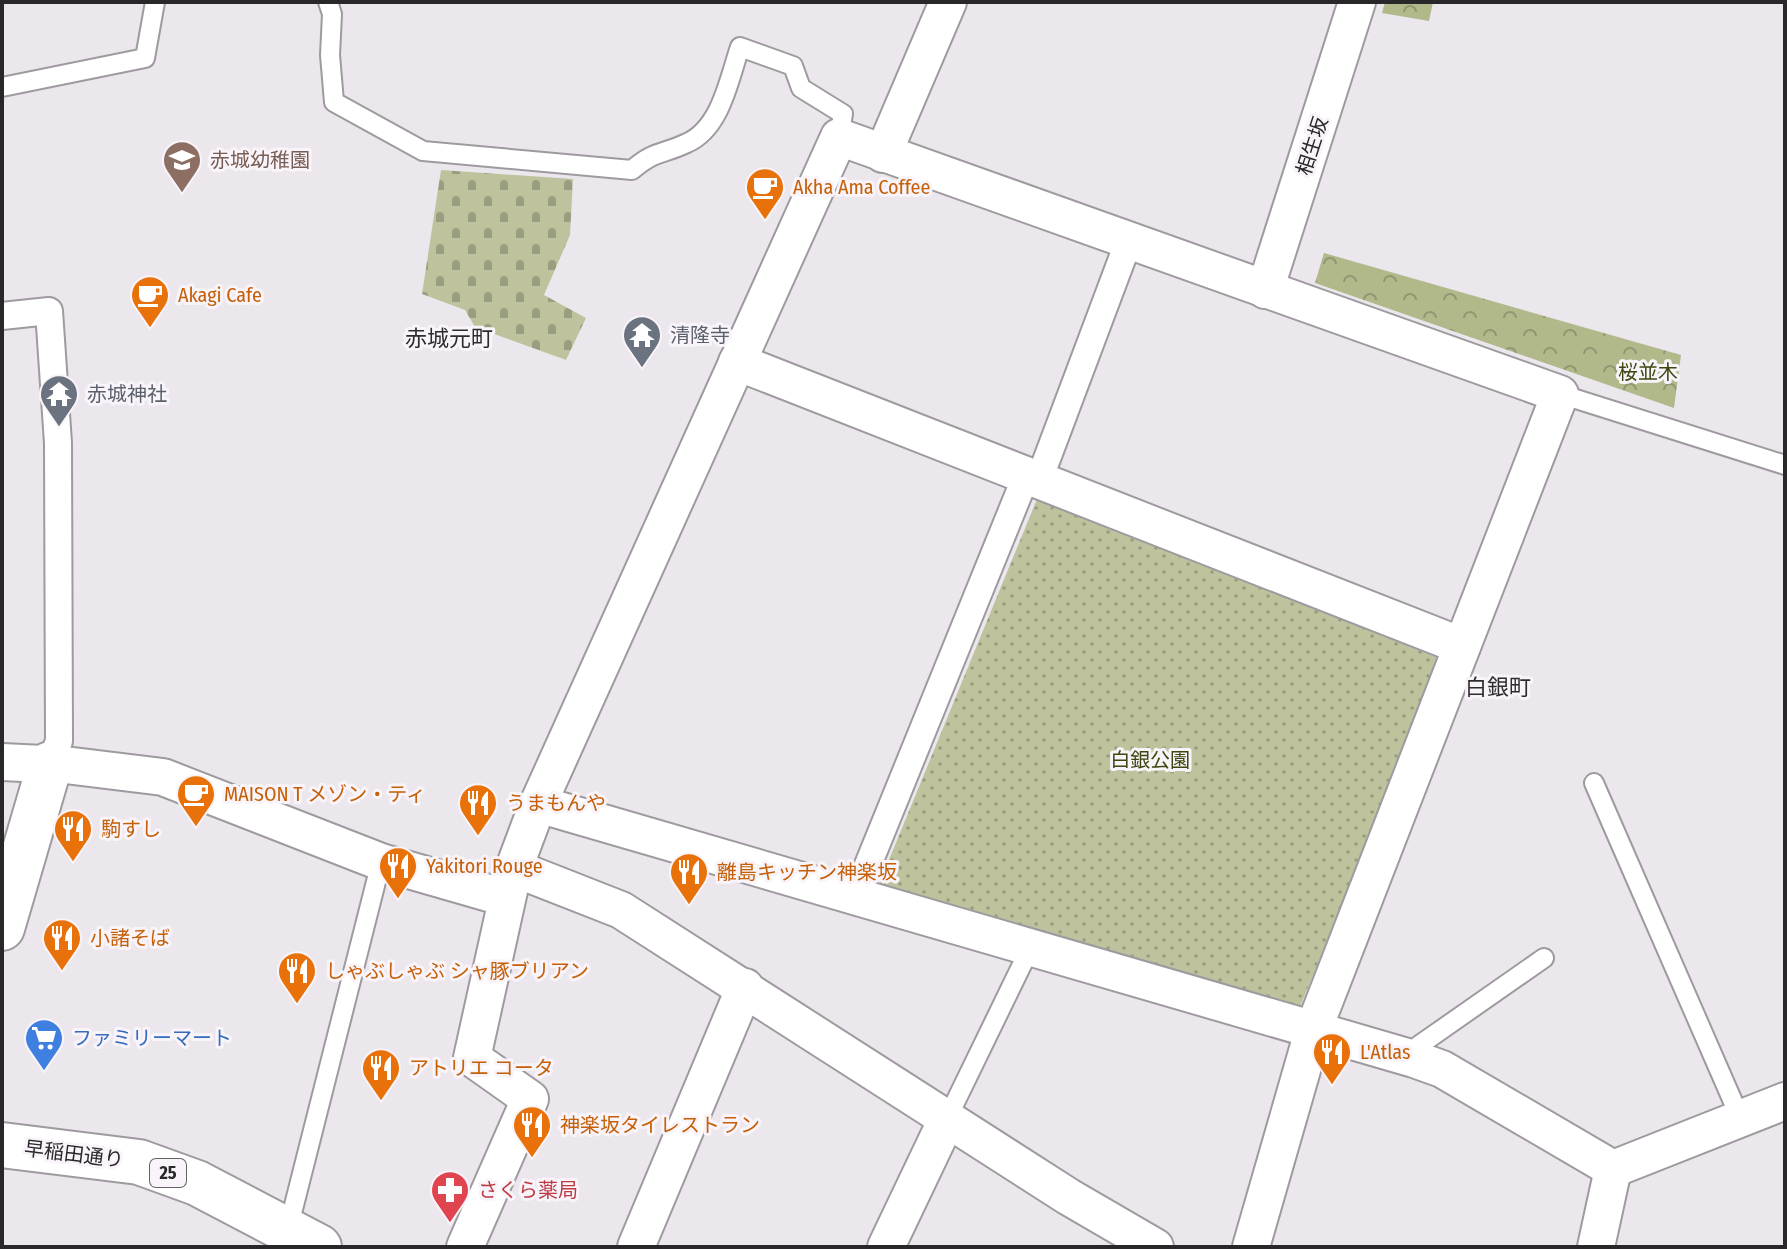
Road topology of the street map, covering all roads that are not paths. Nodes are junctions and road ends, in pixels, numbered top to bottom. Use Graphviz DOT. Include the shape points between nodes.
graph roads {
  1 [pos="155,2"];
  2 [pos="328,2"];
  3 [pos="948,2"];
  4 [pos="1357,2"];
  5 [pos="2,87"];
  6 [pos="839,137"];
  7 [pos="883,154"];
  8 [pos="1128,243"];
  9 [pos="1265,290"];
  10 [pos="2,316"];
  11 [pos="737,362"];
  12 [pos="1560,394"];
  13 [pos="1785,465"];
  14 [pos="1032,478"];
  15 [pos="1462,646"];
  16 [pos="2,762"];
  17 [pos="50,764"];
  18 [pos="1594,783"];
  19 [pos="538,804"];
  20 [pos="381,862"];
  21 [pos="510,883"];
  22 [pos="855,897"];
  23 [pos="2,928"];
  24 [pos="1033,941"];
  25 [pos="1544,958"];
  26 [pos="745,987"];
  27 [pos="1314,1028"];
  28 [pos="1414,1059"];
  29 [pos="1785,1101"];
  30 [pos="947,1119"];
  31 [pos="1741,1120"];
  32 [pos="2,1145"];
  33 [pos="1613,1169"];
  34 [pos="304,1238"];
  35 [pos="465,1247"];
  36 [pos="636,1247"];
  37 [pos="886,1247"];
  38 [pos="1155,1247"];
  39 [pos="1251,1247"];
  40 [pos="1596,1247"];
  1 -- 5 [label="lane" via="145,58"];
  2 -- 6 [label="lane" via="334,102 423,151 632,170 650,154 689,143 716,117 740,47 793,66 801,88 843,114"];
  3 -- 7 [label="street"];
  4 -- 9 [label="street, 相生坂"];
  6 -- 7 [label="street"];
  6 -- 11 [label="street"];
  7 -- 8 [label="street"];
  8 -- 9 [label="street"];
  8 -- 14 [label="street"];
  9 -- 12 [label="street"];
  10 -- 17 [label="street" via="49,311 58,443 59,725"];
  11 -- 14 [label="street"];
  11 -- 19 [label="street"];
  12 -- 13 [label="lane"];
  12 -- 15 [label="street"];
  14 -- 15 [label="street"];
  14 -- 22 [label="street"];
  15 -- 27 [label="street"];
  16 -- 17 [label="street"];
  17 -- 20 [label="street" via="163,777"];
  17 -- 23 [label="main road"];
  18 -- 31 [label="lane"];
  19 -- 21 [label="street"];
  19 -- 22 [label="street"];
  20 -- 21 [label="street"];
  20 -- 34 [label="lane"];
  21 -- 26 [label="street" via="621,910"];
  21 -- 35 [label="street" via="472,1058 530,1099"];
  22 -- 24 [label="street"];
  24 -- 27 [label="street"];
  24 -- 30 [label="lane"];
  25 -- 28 [label="lane" via="1418,1046"];
  26 -- 30 [label="street"];
  26 -- 36 [label="street"];
  27 -- 28 [label="street"];
  27 -- 39 [label="street"];
  28 -- 33 [label="street" via="1442,1069"];
  29 -- 31 [label="street"];
  30 -- 37 [label="street"];
  30 -- 38 [label="street"];
  31 -- 33 [label="street"];
  32 -- 34 [label="main road, 早稲田通り / 25" via="139,1162 197,1183"];
  33 -- 40 [label="street"];
}
